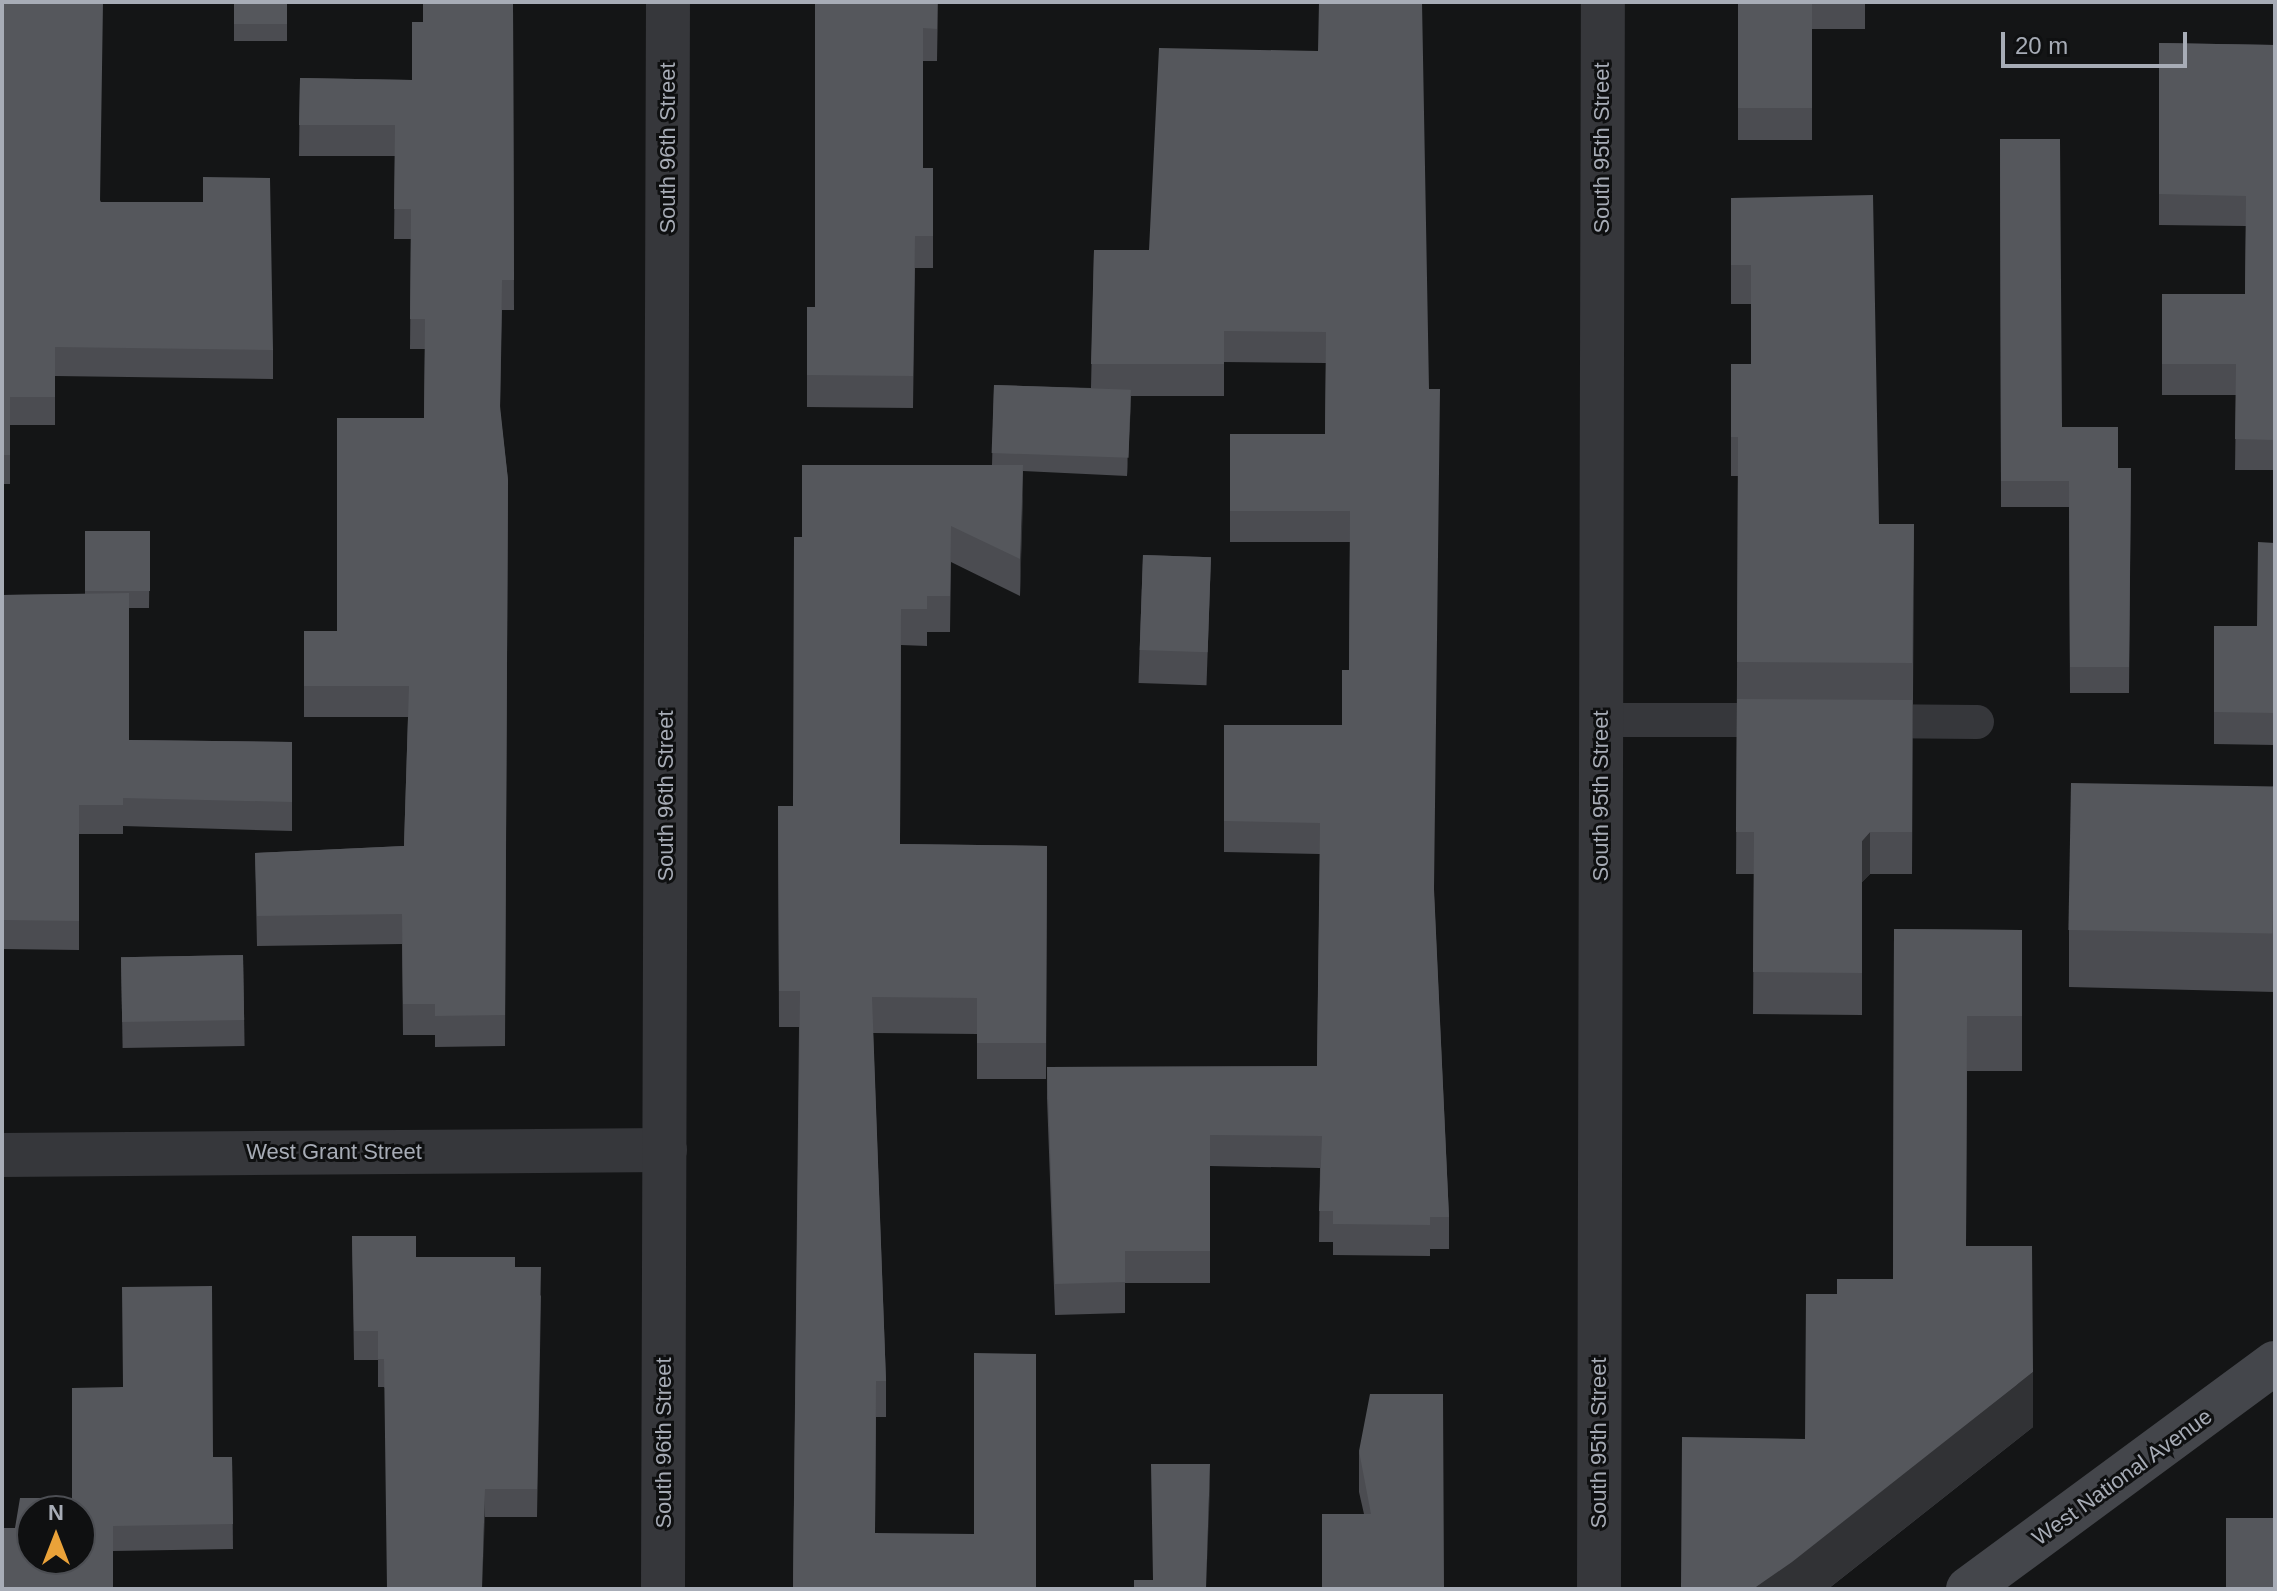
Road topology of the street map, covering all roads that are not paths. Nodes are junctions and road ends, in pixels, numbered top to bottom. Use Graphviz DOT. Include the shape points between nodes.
graph roads {
  1 [pos="668,2"];
  2 [pos="1603,2"];
  3 [pos="1601,720"];
  4 [pos="1977,722"];
  5 [pos="665,1150"];
  6 [pos="2,1155"];
  7 [pos="2275,1363"];
  8 [pos="663,1589"];
  9 [pos="1599,1589"];
  10 [pos="1968,1589"];
  1 -- 5 [label="street, South 96th Street"];
  2 -- 3 [label="street, South 95th Street"];
  3 -- 4 [label="lane"];
  3 -- 9 [label="street, South 95th Street"];
  5 -- 6 [label="street, West Grant Street"];
  5 -- 8 [label="street, South 96th Street"];
  7 -- 10 [label="main road, West National Avenue"];
}
